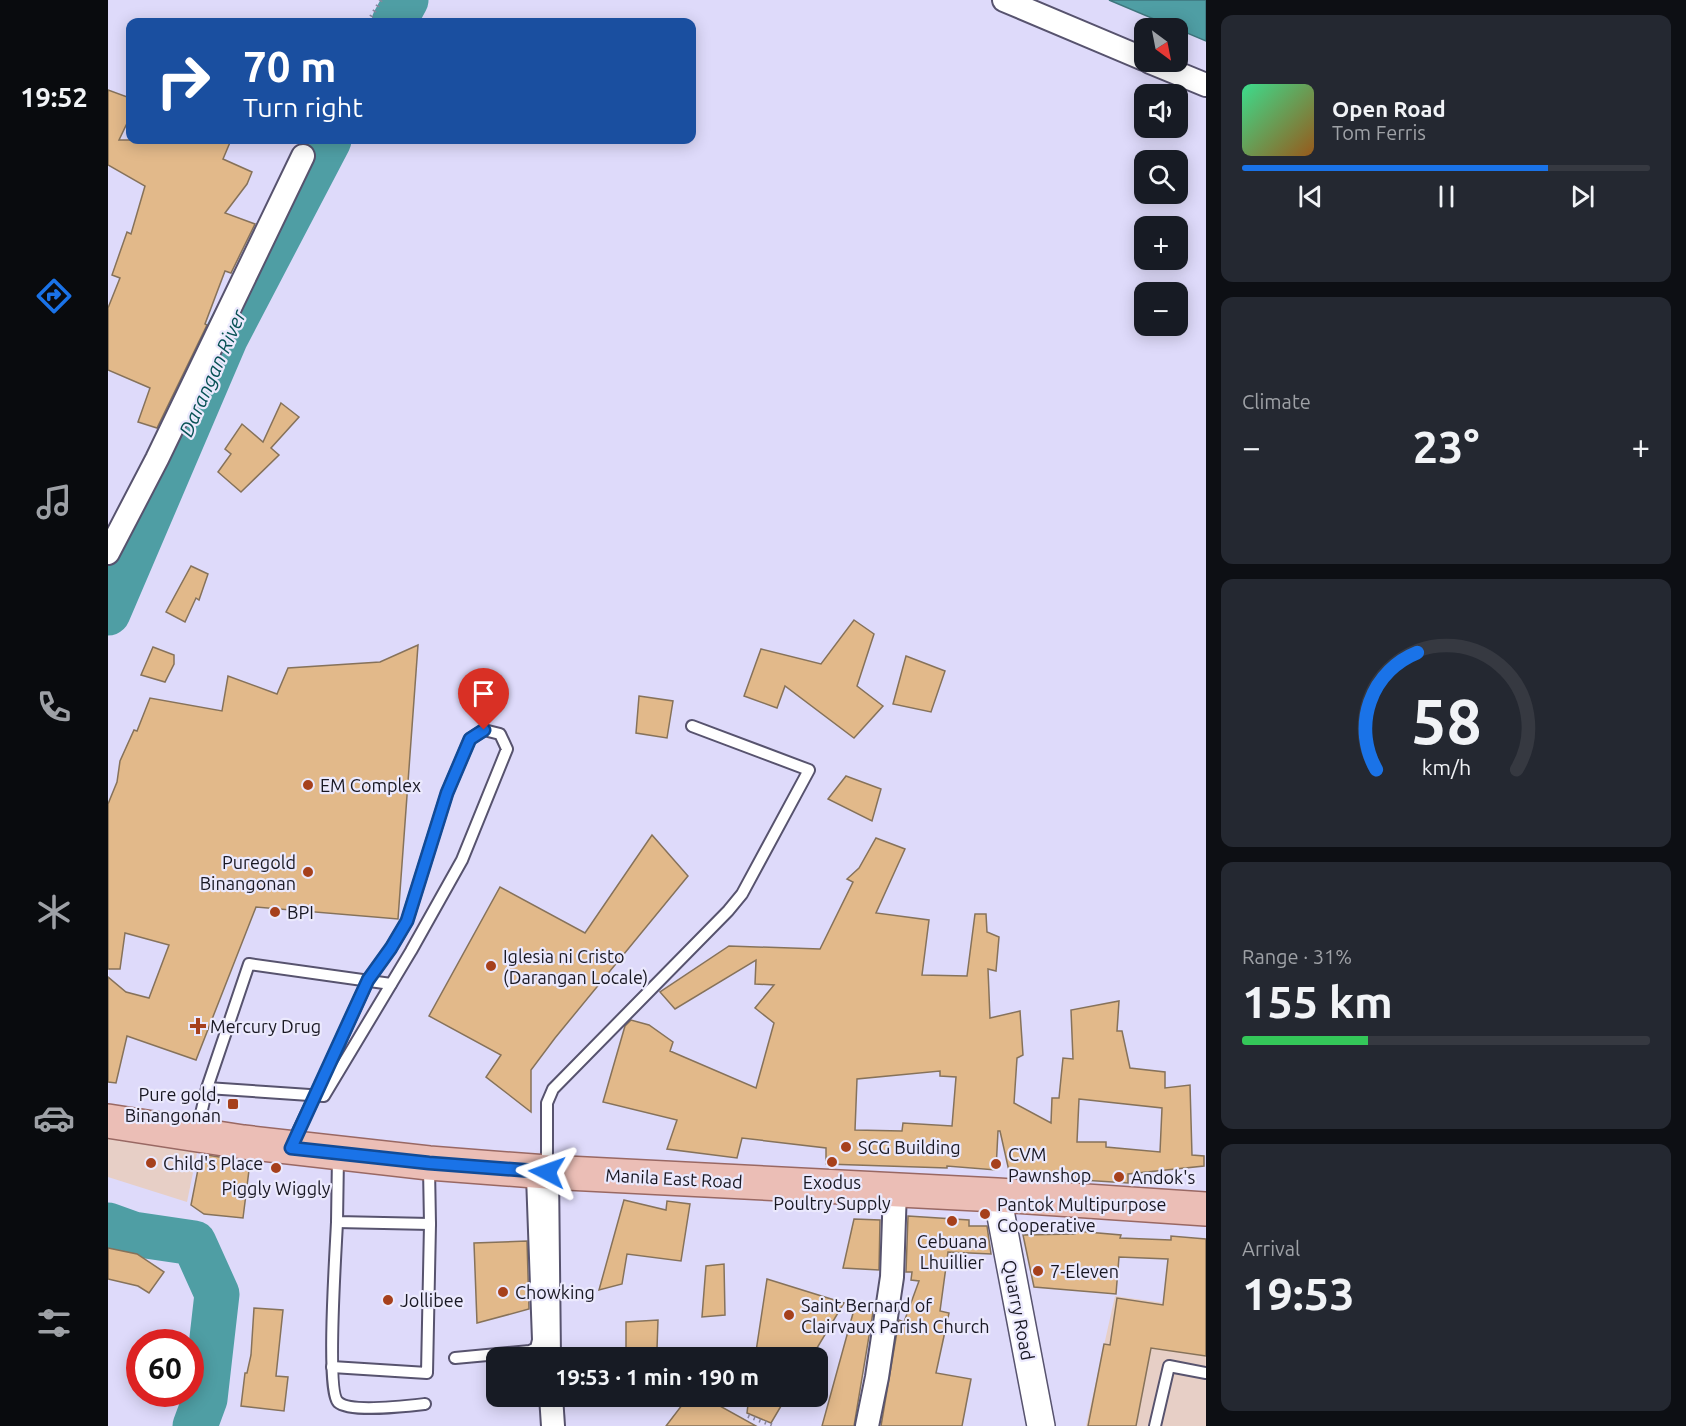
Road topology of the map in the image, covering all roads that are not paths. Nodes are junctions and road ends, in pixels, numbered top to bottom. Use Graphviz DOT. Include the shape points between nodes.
graph roads {
  1 [pos="1004,0"];
  2 [pos="1134,55"];
  3 [pos="1174,72"];
  4 [pos="1206,85"];
  5 [pos="303,156"];
  6 [pos="108,553"];
  7 [pos="692,726"];
  8 [pos="368,980"];
  9 [pos="391,984"];
  10 [pos="207,1088"];
  11 [pos="314,1095"];
  12 [pos="108,1121"];
  13 [pos="196,1135"];
  14 [pos="291,1148"];
  15 [pos="338,1153"];
  16 [pos="429,1163"];
  17 [pos="539,1171"];
  18 [pos="895,1189"];
  19 [pos="997,1195"];
  20 [pos="1206,1209"];
  21 [pos="337,1222"];
  22 [pos="430,1224"];
  23 [pos="548,1347"];
  24 [pos="455,1358"];
  25 [pos="332,1366"];
  26 [pos="1206,1373"];
  27 [pos="425,1404"];
  28 [pos="552,1407"];
  29 [pos="553,1426"];
  30 [pos="867,1426"];
  31 [pos="1041,1426"];
  32 [pos="1155,1426"];
  1 -- 2 [label="street"];
  3 -- 4 [label="street"];
  5 -- 6 [label="street"];
  7 -- 17 [label="lane" via="809,770 728,911 553,1089 547,1103"];
  8 -- 9 [label="lane"];
  8 -- 9 [label="lane" via="407,921 447,793 470,739 484,730 500,734 507,749 462,860"];
  8 -- 10 [label="lane" via="249,964"];
  8 -- 11 [label="lane"];
  9 -- 11 [label="lane" via="324,1096"];
  10 -- 11 [label="lane"];
  10 -- 13 [label="lane"];
  11 -- 14 [label="lane"];
  12 -- 13 [label="main road, Manila East Road"];
  13 -- 14 [label="main road, Manila East Road"];
  14 -- 15 [label="main road, Manila East Road"];
  15 -- 16 [label="main road, Manila East Road"];
  15 -- 21 [label="lane"];
  16 -- 17 [label="main road, Manila East Road"];
  16 -- 22 [label="lane"];
  17 -- 18 [label="main road, Manila East Road"];
  17 -- 23 [label="street"];
  17 -- 24 [label="lane" via="536,1348"];
  18 -- 19 [label="main road, Manila East Road"];
  18 -- 30 [label="street" via="892,1277"];
  19 -- 20 [label="main road, Manila East Road"];
  19 -- 31 [label="street, Quarry Road"];
  21 -- 22 [label="lane"];
  21 -- 25 [label="lane"];
  22 -- 25 [label="lane" via="428,1373"];
  25 -- 27 [label="lane" via="339,1403 367,1408"];
  26 -- 32 [label="lane" via="1169,1366"];
  28 -- 29 [label="street"];
}
